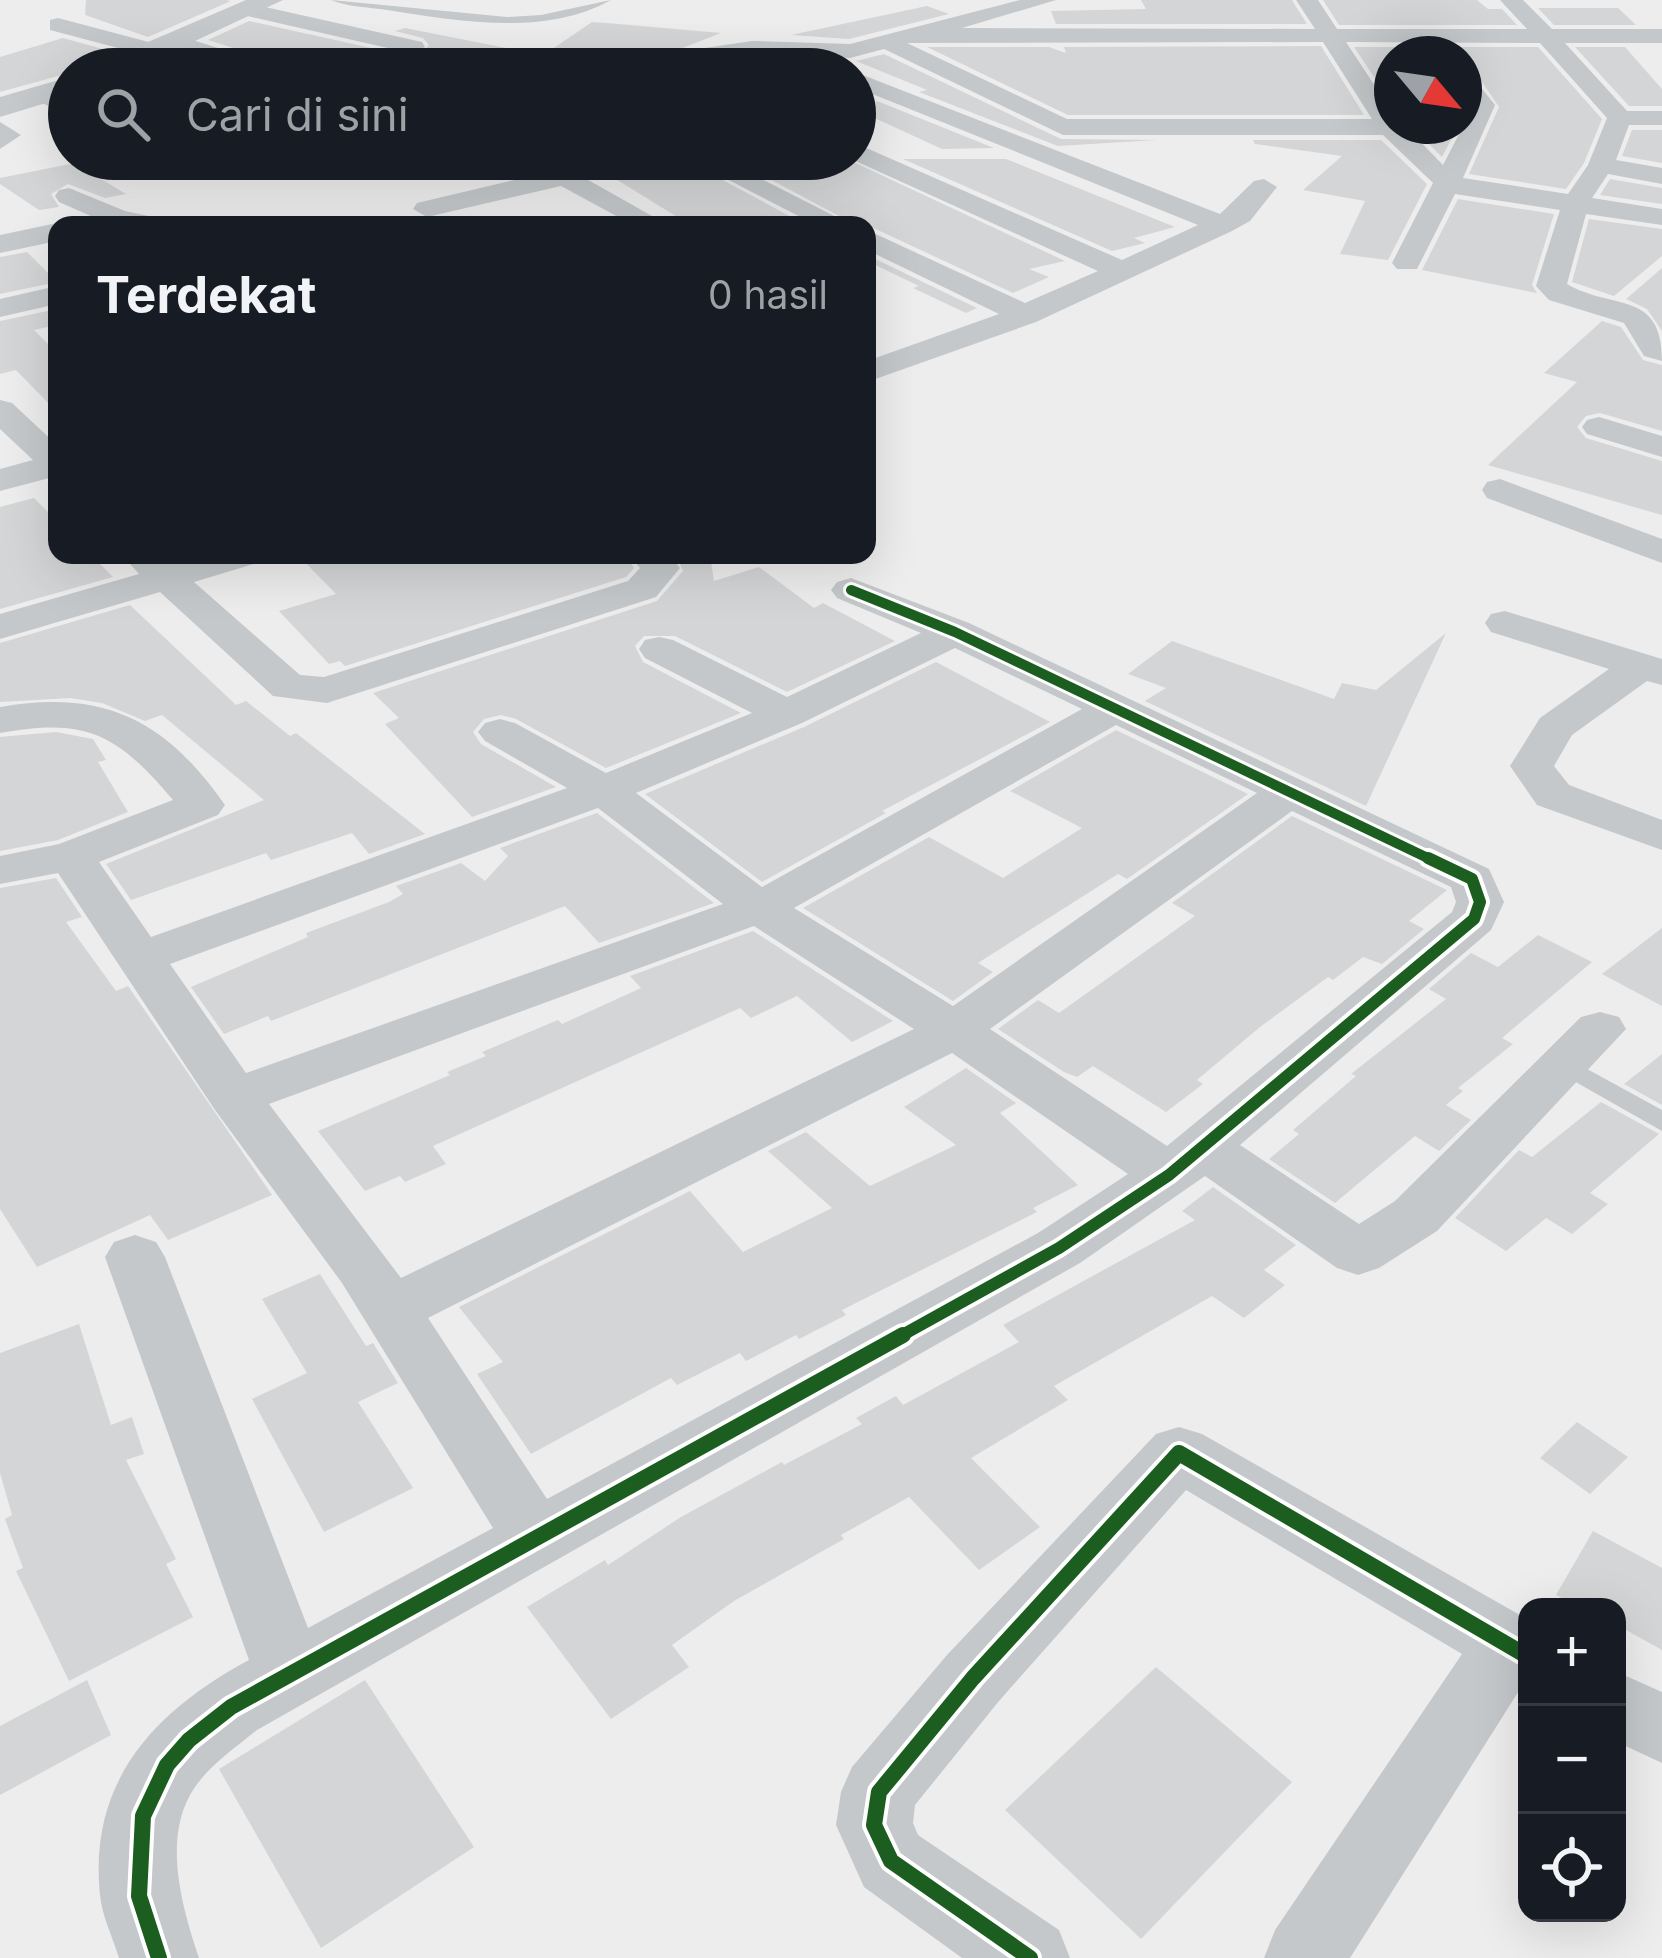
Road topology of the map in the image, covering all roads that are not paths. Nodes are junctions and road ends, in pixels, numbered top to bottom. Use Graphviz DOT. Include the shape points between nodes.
graph roads {
  1 [pos="336,0"];
  2 [pos="606,0"];
  3 [pos="1045,0"];
  4 [pos="1307,0"];
  5 [pos="1510,0"];
  6 [pos="258,4"];
  7 [pos="1022,7"];
  8 [pos="1629,12"];
  9 [pos="58,25"];
  10 [pos="1040,36"];
  11 [pos="1333,36"];
  12 [pos="1374,36"];
  13 [pos="1482,36"];
  14 [pos="1547,37"];
  15 [pos="1660,38"];
  16 [pos="898,39"];
  17 [pos="163,45"];
  18 [pos="156,48"];
  19 [pos="175,48"];
  20 [pos="412,48"];
  21 [pos="862,48"];
  22 [pos="927,65"];
  23 [pos="998,65"];
  24 [pos="876,87"];
  25 [pos="1068,96"];
  26 [pos="998,97"];
  27 [pos="48,98"];
  28 [pos="0,107"];
  29 [pos="1374,109"];
  30 [pos="1662,118"];
  31 [pos="1617,123"];
  32 [pos="1374,127"];
  33 [pos="0,130"];
  34 [pos="1662,136"];
  35 [pos="0,141"];
  36 [pos="1407,144"];
  37 [pos="1466,144"];
  38 [pos="876,161"];
  39 [pos="1601,165"];
  40 [pos="1662,176"];
  41 [pos="550,180"];
  42 [pos="569,180"];
  43 [pos="745,180"];
  44 [pos="1447,183"];
  45 [pos="1264,188"];
  46 [pos="69,196"];
  47 [pos="1576,202"];
  48 [pos="427,209"];
  49 [pos="113,216"];
  50 [pos="638,216"];
  51 [pos="819,216"];
  52 [pos="1662,217"];
  53 [pos="1222,226"];
  54 [pos="48,234"];
  55 [pos="876,243"];
  56 [pos="0,244"];
  57 [pos="1407,263"];
  58 [pos="1123,271"];
  59 [pos="48,297"];
  60 [pos="0,308"];
  61 [pos="1024,315"];
  62 [pos="876,342"];
  63 [pos="1659,350"];
  64 [pos="908,358"];
  65 [pos="876,369"];
  66 [pos="0,410"];
  67 [pos="1599,428"];
  68 [pos="1662,446"];
  69 [pos="48,456"];
  70 [pos="48,468"];
  71 [pos="0,481"];
  72 [pos="1500,490"];
  73 [pos="1662,552"];
  74 [pos="657,564"];
  75 [pos="151,567"];
  76 [pos="851,590"];
  77 [pos="1505,623"];
  78 [pos="0,627"];
  79 [pos="955,632"];
  80 [pos="659,649"];
  81 [pos="1651,669"];
  82 [pos="1115,708"];
  83 [pos="787,714"];
  84 [pos="0,720"];
  85 [pos="500,732"];
  86 [pos="604,790"];
  87 [pos="1289,791"];
  88 [pos="1662,836"];
  89 [pos="70,856"];
  90 [pos="0,870"];
  91 [pos="759,908"];
  92 [pos="137,959"];
  93 [pos="951,1032"];
  94 [pos="1584,1048"];
  95 [pos="234,1096"];
  96 [pos="1662,1122"];
  97 [pos="1186,1161"];
  98 [pos="134,1257"];
  99 [pos="390,1310"];
  100 [pos="536,1541"];
  101 [pos="1518,1650"];
  102 [pos="290,1673"];
  103 [pos="1619,1706"];
  104 [pos="1662,1729"];
  105 [pos="160,1958"];
  106 [pos="1030,1958"];
  107 [pos="1304,1958"];
  1 -- 2 [label="lane" via="520,20 559,19"];
  3 -- 7 [label="street"];
  4 -- 11 [label="street"];
  5 -- 14 [label="street"];
  6 -- 17 [label="street"];
  6 -- 20 [label="street"];
  7 -- 10 [label="street"];
  7 -- 16 [label="street"];
  8 -- 15 [label="street"];
  9 -- 17 [label="street"];
  10 -- 11 [label="street" via="1127,27"];
  10 -- 16 [label="street"];
  11 -- 12 [label="street"];
  11 -- 29 [label="street" via="1339,65"];
  13 -- 14 [label="street"];
  14 -- 15 [label="street"];
  14 -- 31 [label="street" via="1610,102"];
  16 -- 21 [label="street"];
  16 -- 22 [label="street"];
  17 -- 18 [label="street"];
  17 -- 19 [label="street"];
  22 -- 23 [label="street"];
  22 -- 26 [label="street"];
  24 -- 53 [label="street"];
  25 -- 26 [label="street"];
  26 -- 32 [label="street" via="1075,129"];
  27 -- 28 [label="street"];
  30 -- 31 [label="street"];
  31 -- 34 [label="street"];
  31 -- 39 [label="street"];
  33 -- 35 [label="street" via="8,135"];
  36 -- 44 [label="street"];
  37 -- 44 [label="street"];
  38 -- 58 [label="street"];
  39 -- 40 [label="street"];
  39 -- 47 [label="street"];
  41 -- 48 [label="street"];
  42 -- 50 [label="street"];
  43 -- 51 [label="street"];
  44 -- 47 [label="street"];
  44 -- 57 [label="street"];
  45 -- 53 [label="street"];
  46 -- 49 [label="street"];
  47 -- 52 [label="street"];
  47 -- 63 [label="street" via="1551,286 1636,317"];
  53 -- 58 [label="street"];
  54 -- 56 [label="street"];
  55 -- 61 [label="street"];
  58 -- 61 [label="street"];
  59 -- 60 [label="street"];
  61 -- 64 [label="street"];
  62 -- 64 [label="street"];
  64 -- 65 [label="street"];
  66 -- 69 [label="street"];
  67 -- 68 [label="street"];
  70 -- 71 [label="street"];
  72 -- 73 [label="street"];
  74 -- 75 [label="street" via="642,589 327,690 288,688"];
  75 -- 78 [label="street"];
  76 -- 79 [label="street"];
  77 -- 81 [label="street"];
  79 -- 82 [label="street"];
  79 -- 83 [label="street"];
  80 -- 83 [label="street"];
  81 -- 88 [label="street" via="1555,728 1532,766 1553,795"];
  82 -- 87 [label="street"];
  82 -- 91 [label="street"];
  83 -- 86 [label="street"];
  84 -- 89 [label="street" via="87,711 118,723 202,805"];
  85 -- 86 [label="street"];
  86 -- 91 [label="street"];
  86 -- 92 [label="street"];
  87 -- 93 [label="street"];
  87 -- 97 [label="street" via="1472,879 1480,902 1474,919"];
  89 -- 90 [label="street"];
  89 -- 92 [label="street"];
  91 -- 93 [label="street"];
  91 -- 95 [label="street"];
  92 -- 95 [label="street"];
  93 -- 97 [label="street"];
  93 -- 99 [label="street"];
  94 -- 96 [label="lane"];
  94 -- 97 [label="street" via="1415,1216 1358,1253"];
  95 -- 99 [label="street"];
  97 -- 100 [label="street" via="1059,1248"];
  98 -- 102 [label="street"];
  99 -- 100 [label="street"];
  100 -- 102 [label="street"];
  101 -- 106 [label="street" via="1179,1453 879,1792 874,1825 891,1861"];
  101 -- 107 [label="street"];
  102 -- 105 [label="street" via="189,1740 143,1816 139,1896"];
  103 -- 104 [label="street"];
}
